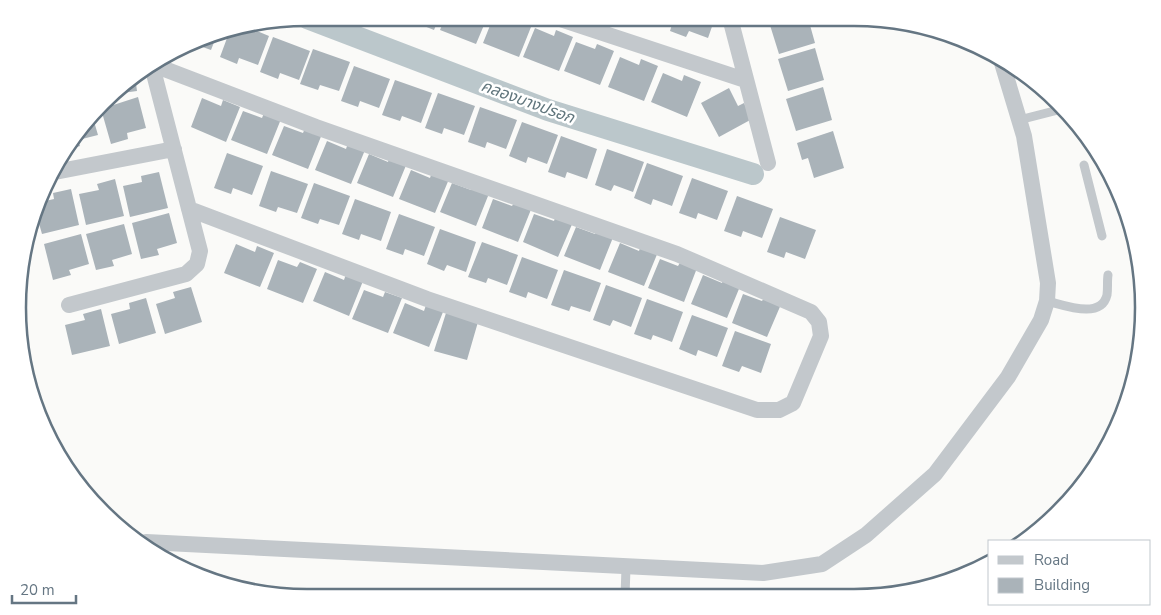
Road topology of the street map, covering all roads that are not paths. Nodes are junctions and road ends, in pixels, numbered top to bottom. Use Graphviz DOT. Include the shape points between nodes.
graph roads {
  1 [pos="581,26"];
  2 [pos="732,26"];
  3 [pos="160,69"];
  4 [pos="1004,70"];
  5 [pos="154,72"];
  6 [pos="745,80"];
  7 [pos="1054,111"];
  8 [pos="1019,120"];
  9 [pos="174,149"];
  10 [pos="768,163"];
  11 [pos="1084,165"];
  12 [pos="62,171"];
  13 [pos="189,209"];
  14 [pos="1102,236"];
  15 [pos="1108,275"];
  16 [pos="1047,301"];
  17 [pos="69,305"];
  18 [pos="153,542"];
  19 [pos="626,568"];
  20 [pos="625,589"];
  1 -- 6 [label="street"];
  2 -- 6 [label="street"];
  3 -- 13 [label="street" via="677,254 811,312 820,322 821,336 793,403 779,410 757,410 428,299"];
  4 -- 8 [label="street"];
  5 -- 9 [label="street"];
  6 -- 10 [label="street"];
  7 -- 8 [label="lane"];
  8 -- 16 [label="street" via="1048,283"];
  9 -- 12 [label="street"];
  9 -- 13 [label="street"];
  11 -- 14 [label="lane"];
  13 -- 17 [label="street" via="200,251 197,264 186,274"];
  15 -- 16 [label="lane" via="1106,296 1100,305 1090,310"];
  16 -- 19 [label="street" via="1041,320 1008,377 935,474 866,535 822,564 763,573"];
  18 -- 19 [label="street"];
  19 -- 20 [label="lane"];
}
